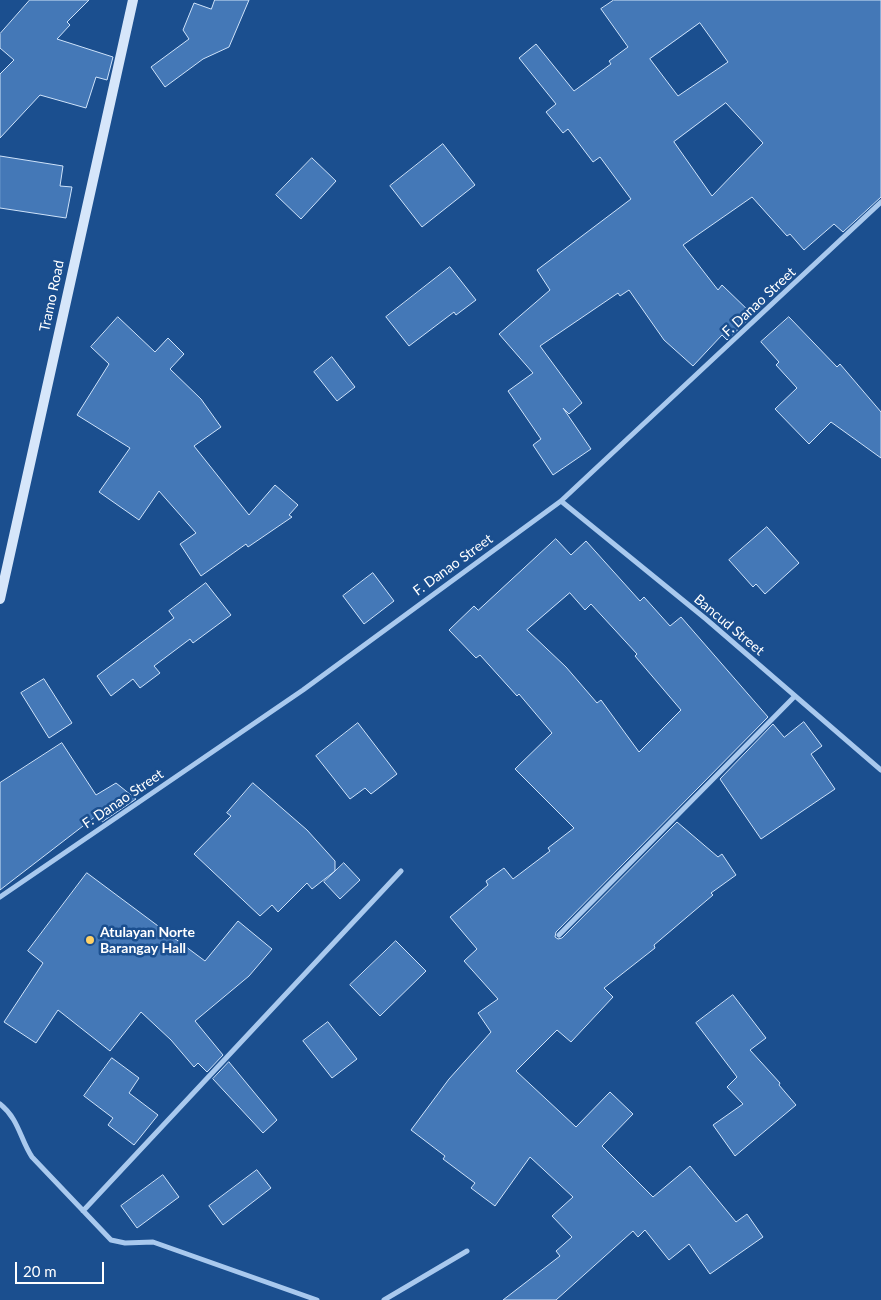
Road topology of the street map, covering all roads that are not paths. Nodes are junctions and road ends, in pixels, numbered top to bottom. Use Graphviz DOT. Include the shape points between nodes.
graph roads {
  1 [pos="133,0"];
  2 [pos="881,202"];
  3 [pos="561,501"];
  4 [pos="0,599"];
  5 [pos="795,696"];
  6 [pos="881,770"];
  7 [pos="401,870"];
  8 [pos="0,897"];
  9 [pos="560,935"];
  10 [pos="0,1104"];
  11 [pos="83,1211"];
  12 [pos="468,1251"];
  13 [pos="317,1300"];
  14 [pos="384,1300"];
  1 -- 4 [label="main road, Tramo Road"];
  2 -- 3 [label="street, F. Danao Street"];
  3 -- 5 [label="street, Bancud Street"];
  3 -- 8 [label="street, F. Danao Street" via="304,690"];
  5 -- 6 [label="street, Bancud Street"];
  5 -- 9 [label="street"];
  7 -- 11 [label="street"];
  10 -- 11 [label="street" via="14,1117 32,1158"];
  11 -- 13 [label="street" via="116,1242 152,1242"];
  12 -- 14 [label="street"];
}
